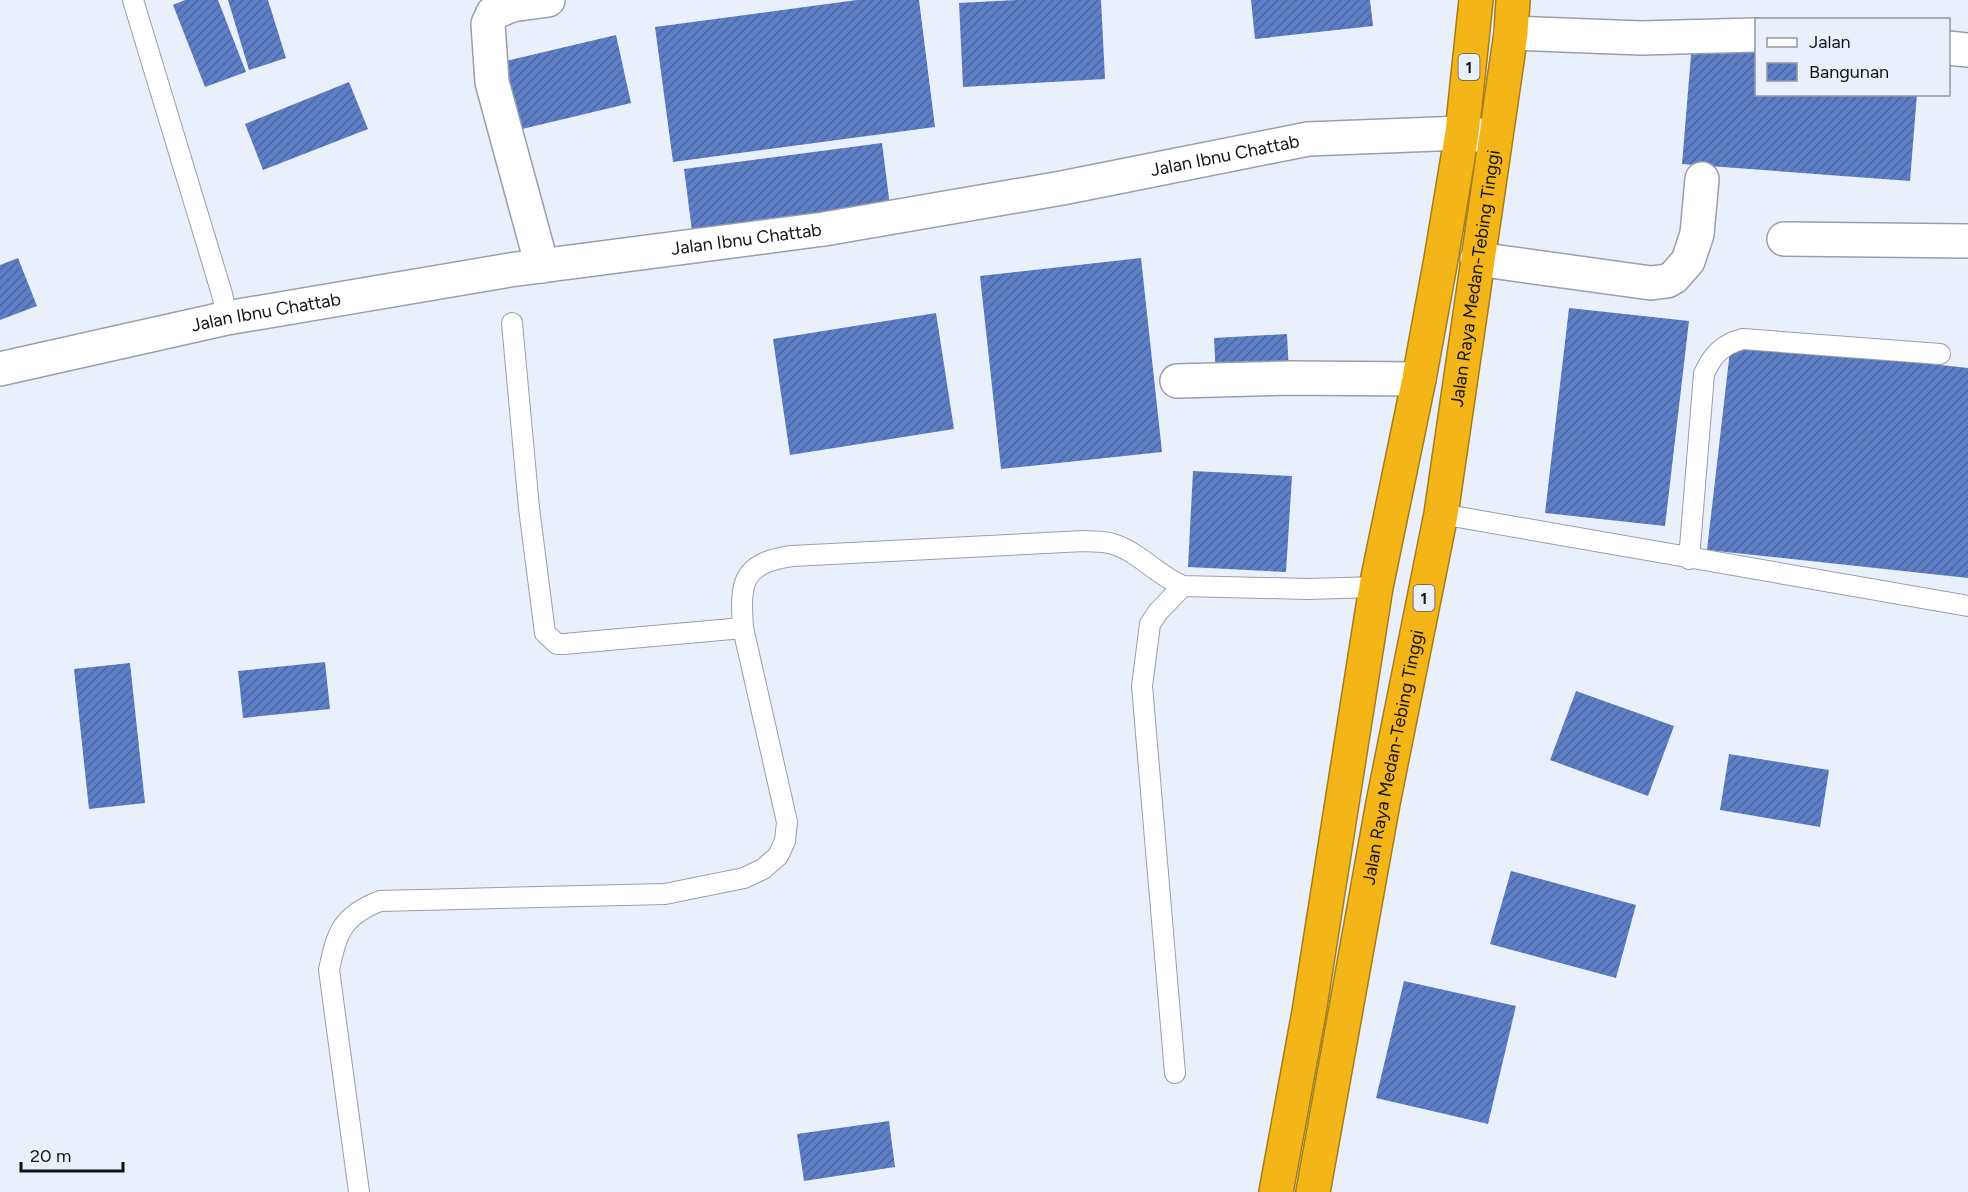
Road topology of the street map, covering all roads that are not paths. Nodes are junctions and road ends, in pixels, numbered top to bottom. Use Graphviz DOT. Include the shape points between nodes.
graph roads {
  1 [pos="133,0"];
  2 [pos="548,0"];
  3 [pos="1476,0"];
  4 [pos="1513,0"];
  5 [pos="1510,33"];
  6 [pos="1755,35"];
  7 [pos="1950,48"];
  8 [pos="1968,50"];
  9 [pos="1462,133"];
  10 [pos="1495,137"];
  11 [pos="1702,179"];
  12 [pos="1784,239"];
  13 [pos="1968,241"];
  14 [pos="1478,259"];
  15 [pos="542,266"];
  16 [pos="227,318"];
  17 [pos="512,323"];
  18 [pos="1940,354"];
  19 [pos="0,369"];
  20 [pos="1419,379"];
  21 [pos="1177,381"];
  22 [pos="1441,514"];
  23 [pos="1689,559"];
  24 [pos="1183,586"];
  25 [pos="1376,587"];
  26 [pos="1968,606"];
  27 [pos="743,628"];
  28 [pos="1175,1073"];
  29 [pos="359,1192"];
  30 [pos="1276,1192"];
  31 [pos="1313,1192"];
  1 -- 16 [label="lane"];
  2 -- 15 [label="street" via="512,5 493,13 488,24 492,82"];
  3 -- 9 [label="highway, Jalan Raya Medan-Tebing Tinggi / 1"];
  4 -- 5 [label="highway, Jalan Raya Medan-Tebing Tinggi / 1"];
  5 -- 6 [label="street" via="1641,38"];
  5 -- 10 [label="highway, Jalan Raya Medan-Tebing Tinggi / 1"];
  7 -- 8 [label="street"];
  9 -- 10 [label="street, Jalan Ibnu Chattab"];
  9 -- 15 [label="street, Jalan Ibnu Chattab" via="1308,139 1062,188 824,229"];
  9 -- 20 [label="highway, Jalan Raya Medan-Tebing Tinggi / 1"];
  10 -- 14 [label="highway, Jalan Raya Medan-Tebing Tinggi / 1"];
  11 -- 14 [label="street" via="1697,234 1688,261 1667,281 1651,283"];
  12 -- 13 [label="street"];
  14 -- 22 [label="highway, Jalan Raya Medan-Tebing Tinggi / 1"];
  15 -- 16 [label="street, Jalan Ibnu Chattab"];
  16 -- 19 [label="street, Jalan Ibnu Chattab"];
  17 -- 27 [label="lane" via="545,633 557,644 564,644"];
  18 -- 23 [label="lane" via="1743,339 1720,349 1704,374"];
  20 -- 21 [label="street"];
  20 -- 25 [label="highway, Jalan Raya Medan-Tebing Tinggi / 1"];
  22 -- 23 [label="lane"];
  22 -- 31 [label="highway, Jalan Raya Medan-Tebing Tinggi / 1" via="1383,803"];
  23 -- 26 [label="lane"];
  24 -- 25 [label="lane"];
  24 -- 27 [label="lane" via="1113,544 1084,541 792,556 773,559 747,577 741,595"];
  24 -- 28 [label="lane" via="1150,624 1142,686"];
  25 -- 30 [label="highway, Jalan Raya Medan-Tebing Tinggi / 1" via="1310,1012"];
  27 -- 29 [label="lane" via="787,822 778,856 763,869 744,878 665,894 380,901 361,908 345,923 335,941 329,970"];
}
